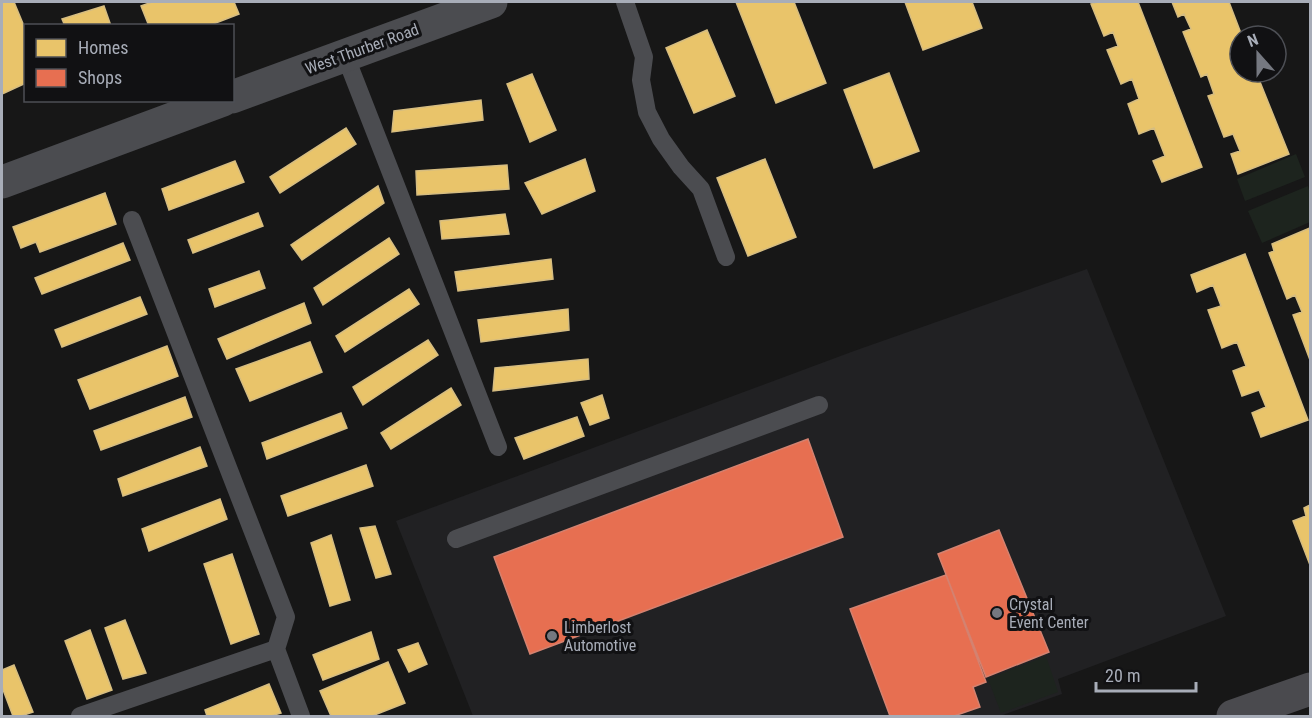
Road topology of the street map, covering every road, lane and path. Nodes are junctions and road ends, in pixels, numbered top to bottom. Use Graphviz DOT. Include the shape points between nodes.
graph roads {
  1 [pos="491,2"];
  2 [pos="625,2"];
  3 [pos="345,55"];
  4 [pos="234,96"];
  5 [pos="218,102"];
  6 [pos="2,182"];
  7 [pos="132,220"];
  8 [pos="726,257"];
  9 [pos="819,405"];
  10 [pos="498,447"];
  11 [pos="456,539"];
  12 [pos="276,649"];
  13 [pos="1311,689"];
  14 [pos="80,717"];
  15 [pos="301,717"];
  16 [pos="1233,717"];
  1 -- 3 [label="street, West Thurber Road"];
  2 -- 8 [label="lane" via="644,57 641,80 647,112 661,139 701,189"];
  3 -- 4 [label="street, West Thurber Road"];
  3 -- 10 [label="lane"];
  5 -- 6 [label="street"];
  7 -- 12 [label="lane" via="286,617"];
  9 -- 11 [label="lane"];
  12 -- 14 [label="lane"];
  12 -- 15 [label="lane"];
  13 -- 16 [label="main road"];
}
